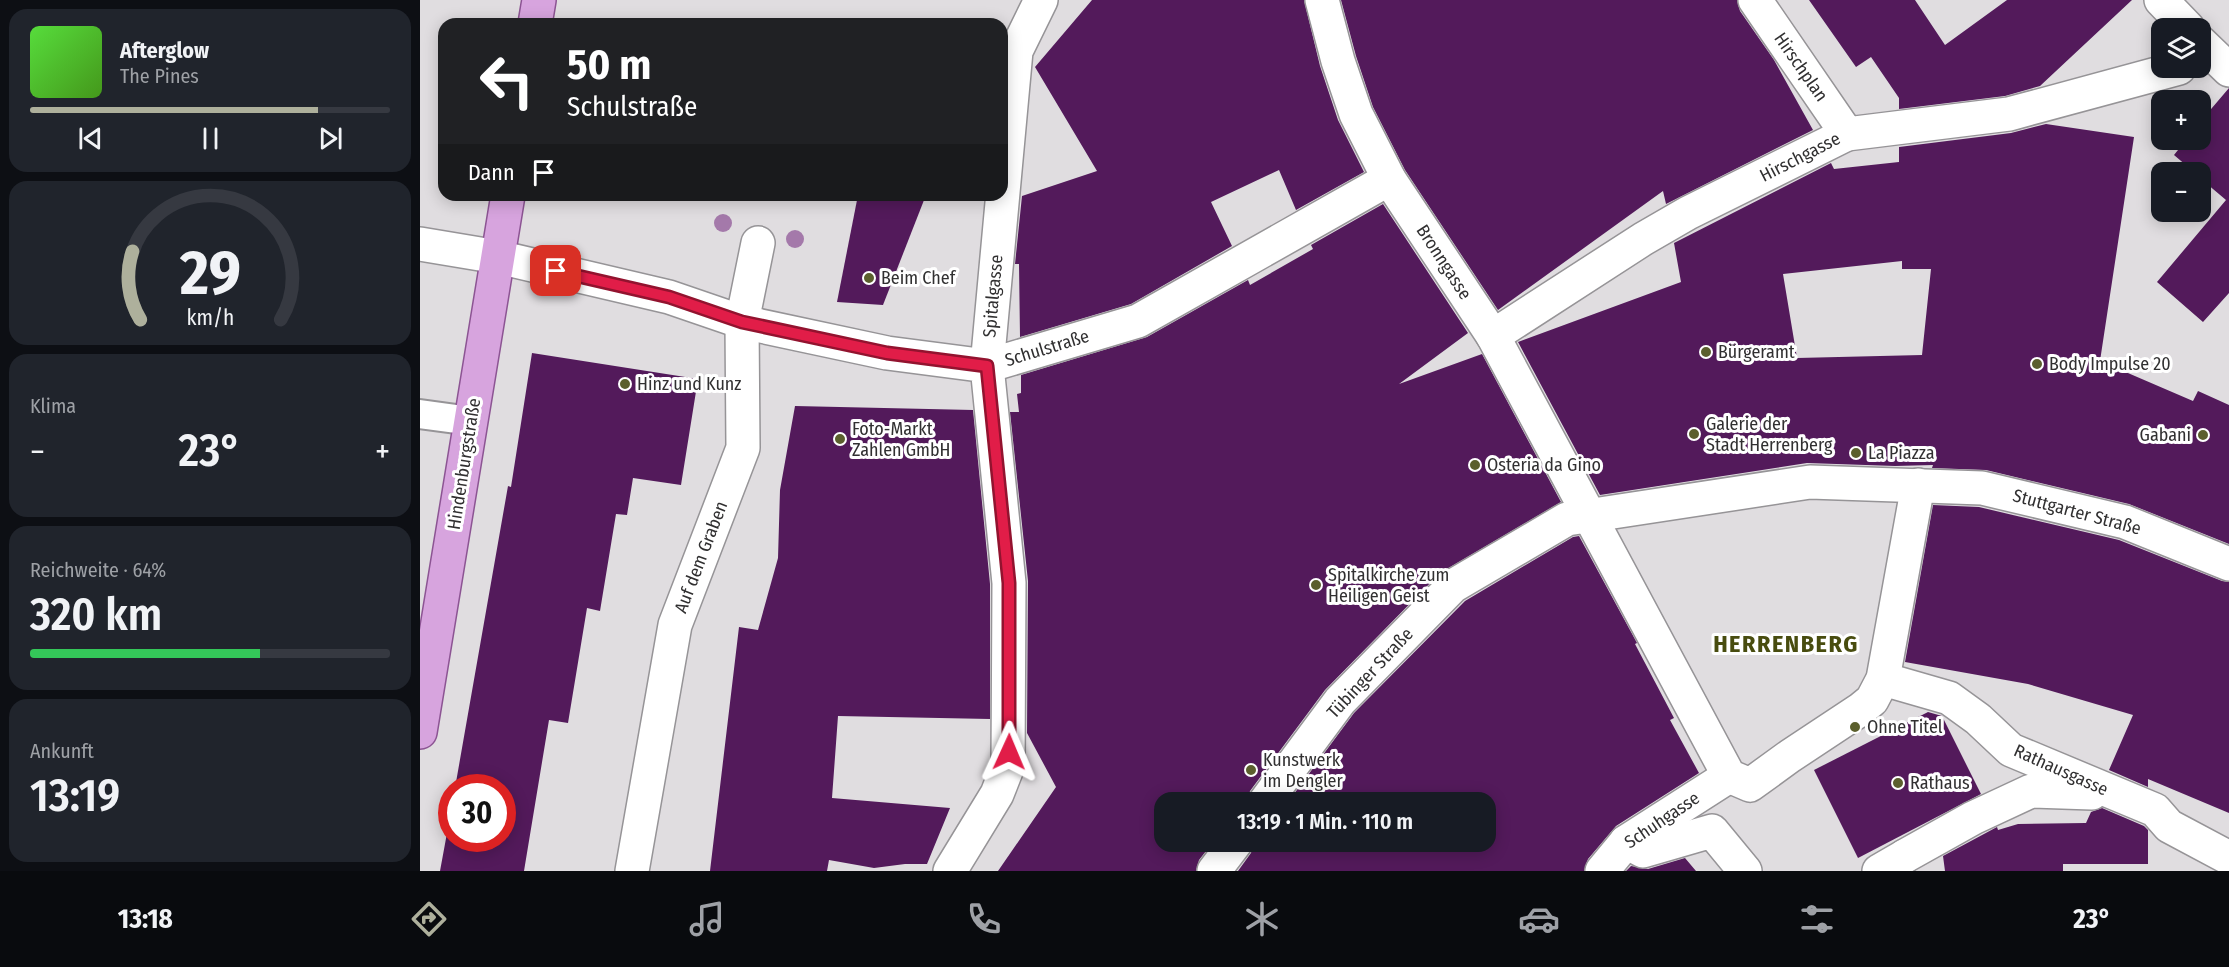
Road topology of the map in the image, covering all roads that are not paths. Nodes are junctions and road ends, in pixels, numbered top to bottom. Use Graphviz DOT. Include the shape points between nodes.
graph roads {
  1 [pos="539,0"];
  2 [pos="1041,0"];
  3 [pos="1322,0"];
  4 [pos="1755,0"];
  5 [pos="2162,0"];
  6 [pos="536,18"];
  7 [pos="2179,18"];
  8 [pos="2151,76"];
  9 [pos="1848,134"];
  10 [pos="1008,138"];
  11 [pos="1389,179"];
  12 [pos="507,201"];
  13 [pos="1002,201"];
  14 [pos="758,243"];
  15 [pos="420,244"];
  16 [pos="498,257"];
  17 [pos="742,322"];
  18 [pos="1493,336"];
  19 [pos="987,366"];
  20 [pos="420,414"];
  21 [pos="471,421"];
  22 [pos="1918,485"];
  23 [pos="1589,515"];
  24 [pos="2229,564"];
  25 [pos="1883,679"];
  26 [pos="420,732"];
  27 [pos="1729,776"];
  28 [pos="1272,792"];
  29 [pos="2115,794"];
  30 [pos="1626,842"];
  31 [pos="1228,852"];
  32 [pos="2229,858"];
  33 [pos="1892,863"];
  34 [pos="632,871"];
  35 [pos="950,871"];
  36 [pos="1214,871"];
  37 [pos="1602,871"];
  38 [pos="1745,871"];
  1 -- 6 [label="main road"];
  2 -- 10 [label="street, Spitalgasse" via="1016,51"];
  3 -- 11 [label="street, Bronngasse" via="1356,114"];
  4 -- 9 [label="street, Hirschplan"];
  5 -- 7 [label="street"];
  8 -- 9 [label="street, Hirschgasse" via="2009,114"];
  9 -- 18 [label="street, Hirschgasse" via="1643,238"];
  11 -- 18 [label="street, Bronngasse"];
  11 -- 19 [label="street, Schulstraße" via="1138,321"];
  12 -- 16 [label="main road, Hindenburgstraße"];
  13 -- 19 [label="street, Spitalgasse"];
  14 -- 17 [label="street, Auf dem Graben"];
  15 -- 16 [label="street, Schulstraße"];
  16 -- 17 [label="street, Schulstraße" via="669,297"];
  16 -- 21 [label="main road, Hindenburgstraße"];
  17 -- 19 [label="street, Schulstraße" via="887,353"];
  17 -- 34 [label="street, Auf dem Graben" via="743,448 675,625"];
  18 -- 23 [label="street, Bronngasse"];
  19 -- 35 [label="street, Spitalgasse" via="1009,583 1008,766 997,794"];
  20 -- 21 [label="lane"];
  21 -- 26 [label="main road, Hindenburgstraße"];
  22 -- 23 [label="street, Stuttgarter Straße" via="1810,482"];
  22 -- 24 [label="street, Stuttgarter Straße" via="1983,488 2125,522"];
  22 -- 25 [label="street"];
  23 -- 27 [label="street, Bronngasse"];
  23 -- 28 [label="street, Tübinger Straße" via="1567,519 1453,586 1340,701"];
  25 -- 27 [label="street" via="1872,700 1861,709 1750,785"];
  25 -- 29 [label="street, Rathausgasse" via="1949,699 2011,750"];
  27 -- 30 [label="street, Schuhgasse"];
  29 -- 32 [label="street, Rathausgasse" via="2155,810 2169,826"];
  29 -- 33 [label="street, Rathausgasse" via="2031,791"];
  30 -- 37 [label="street, Schuhgasse"];
  30 -- 38 [label="street" via="1643,851 1713,831"];
  31 -- 36 [label="street"];
}
